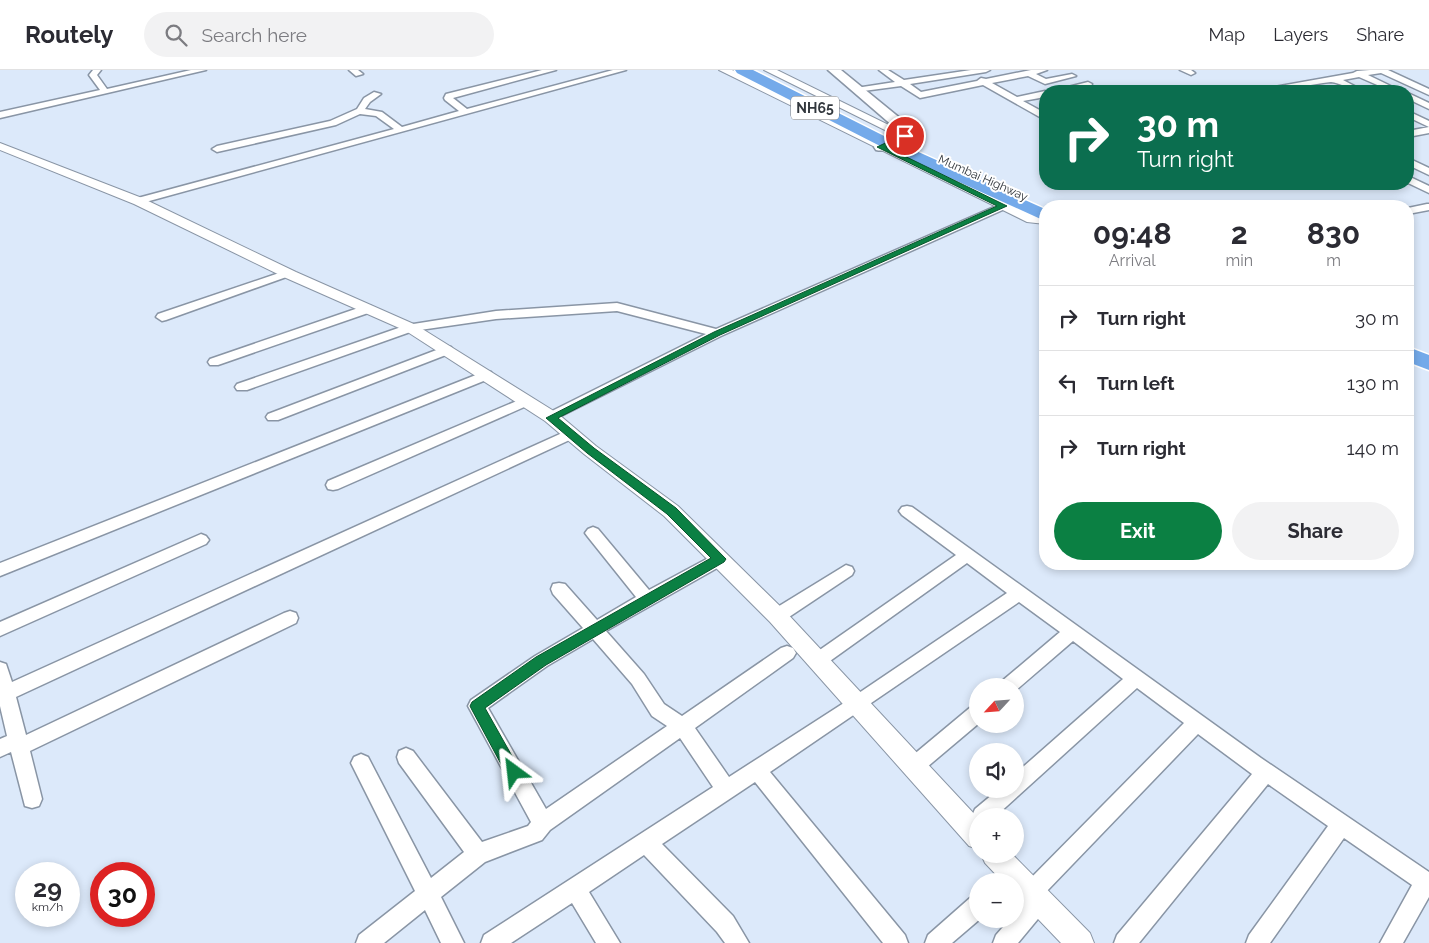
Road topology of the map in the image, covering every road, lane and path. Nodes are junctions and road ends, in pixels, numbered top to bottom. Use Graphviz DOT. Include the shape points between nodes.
graph roads {
  1 [pos="98,70"];
  2 [pos="202,70"];
  3 [pos="552,70"];
  4 [pos="586,70"];
  5 [pos="622,70"];
  6 [pos="724,70"];
  7 [pos="742,70"];
  8 [pos="756,70"];
  9 [pos="769,70"];
  10 [pos="834,70"];
  11 [pos="883,70"];
  12 [pos="986,70"];
  13 [pos="1044,70"];
  14 [pos="1060,70"];
  15 [pos="1351,70"];
  16 [pos="1382,70"];
  17 [pos="967,71"];
  18 [pos="186,72"];
  19 [pos="1029,73"];
  20 [pos="1360,74"];
  21 [pos="597,76"];
  22 [pos="1334,79"];
  23 [pos="901,82"];
  24 [pos="985,82"];
  25 [pos="1088,84"];
  26 [pos="1083,85"];
  27 [pos="1301,85"];
  28 [pos="1347,85"];
  29 [pos="1384,85"];
  30 [pos="859,90"];
  31 [pos="105,92"];
  32 [pos="1429,92"];
  33 [pos="377,94"];
  34 [pos="1039,95"];
  35 [pos="1414,99"];
  36 [pos="1016,100"];
  37 [pos="1429,106"];
  38 [pos="1039,110"];
  39 [pos="360,111"];
  40 [pos="1034,111"];
  41 [pos="466,112"];
  42 [pos="1039,114"];
  43 [pos="0,115"];
  44 [pos="1414,118"];
  45 [pos="1429,124"];
  46 [pos="340,127"];
  47 [pos="401,130"];
  48 [pos="1429,130"];
  49 [pos="1414,133"];
  50 [pos="273,137"];
  51 [pos="359,141"];
  52 [pos="893,142"];
  53 [pos="0,146"];
  54 [pos="217,149"];
  55 [pos="290,153"];
  56 [pos="1429,158"];
  57 [pos="1414,161"];
  58 [pos="1414,164"];
  59 [pos="1429,172"];
  60 [pos="1414,182"];
  61 [pos="1429,190"];
  62 [pos="138,201"];
  63 [pos="1039,202"];
  64 [pos="1008,204"];
  65 [pos="1428,207"];
  66 [pos="1414,210"];
  67 [pos="1039,214"];
  68 [pos="1039,220"];
  69 [pos="288,274"];
  70 [pos="368,309"];
  71 [pos="162,317"];
  72 [pos="411,328"];
  73 [pos="717,334"];
  74 [pos="447,350"];
  75 [pos="1414,357"];
  76 [pos="214,362"];
  77 [pos="1429,363"];
  78 [pos="1414,368"];
  79 [pos="1429,374"];
  80 [pos="486,375"];
  81 [pos="242,387"];
  82 [pos="526,401"];
  83 [pos="272,417"];
  84 [pos="551,418"];
  85 [pos="571,434"];
  86 [pos="333,485"];
  87 [pos="906,510"];
  88 [pos="593,533"];
  89 [pos="202,540"];
  90 [pos="967,555"];
  91 [pos="720,559"];
  92 [pos="0,570"];
  93 [pos="846,570"];
  94 [pos="559,589"];
  95 [pos="1020,593"];
  96 [pos="647,599"];
  97 [pos="777,616"];
  98 [pos="290,618"];
  99 [pos="0,629"];
  100 [pos="595,630"];
  101 [pos="1072,632"];
  102 [pos="787,653"];
  103 [pos="817,661"];
  104 [pos="1017,678"];
  105 [pos="1136,678"];
  106 [pos="2,683"];
  107 [pos="856,705"];
  108 [pos="969,720"];
  109 [pos="1197,722"];
  110 [pos="682,726"];
  111 [pos="12,745"];
  112 [pos="406,757"];
  113 [pos="361,763"];
  114 [pos="913,767"];
  115 [pos="757,770"];
  116 [pos="1266,772"];
  117 [pos="1024,779"];
  118 [pos="726,790"];
  119 [pos="1004,798"];
  120 [pos="32,799"];
  121 [pos="993,808"];
  122 [pos="969,819"];
  123 [pos="543,824"];
  124 [pos="1342,824"];
  125 [pos="646,842"];
  126 [pos="478,854"];
  127 [pos="1002,863"];
  128 [pos="1010,873"];
  129 [pos="1428,883"];
  130 [pos="1024,885"];
  131 [pos="574,889"];
  132 [pos="1024,889"];
  133 [pos="428,895"];
  134 [pos="969,914"];
  135 [pos="1009,928"];
  136 [pos="367,943"];
  137 [pos="453,943"];
  138 [pos="492,943"];
  139 [pos="609,943"];
  140 [pos="738,943"];
  141 [pos="897,943"];
  142 [pos="936,943"];
  143 [pos="1004,943"];
  144 [pos="1080,943"];
  145 [pos="1125,943"];
  146 [pos="1257,943"];
  147 [pos="1391,943"];
  1 -- 31 [label="street" via="93,75"];
  2 -- 18 [label="street"];
  3 -- 41 [label="street" via="449,96"];
  4 -- 21 [label="street"];
  5 -- 21 [label="street"];
  6 -- 52 [label="street"];
  7 -- 52 [label="highway, NH65"];
  8 -- 52 [label="highway, NH65" via="878,130"];
  9 -- 52 [label="street"];
  10 -- 30 [label="main road"];
  11 -- 23 [label="street"];
  12 -- 17 [label="street"];
  13 -- 19 [label="street"];
  14 -- 19 [label="street" via="1072,76 1044,82"];
  15 -- 20 [label="street"];
  16 -- 20 [label="street"];
  16 -- 32 [label="street"];
  17 -- 23 [label="street"];
  17 -- 24 [label="street"];
  18 -- 31 [label="street"];
  19 -- 24 [label="street"];
  20 -- 22 [label="street"];
  20 -- 29 [label="street"];
  21 -- 41 [label="street"];
  22 -- 27 [label="street"];
  22 -- 28 [label="street"];
  23 -- 24 [label="street" via="920,95"];
  23 -- 30 [label="street"];
  24 -- 36 [label="street"];
  25 -- 26 [label="street"];
  30 -- 52 [label="main road" via="908,131"];
  31 -- 43 [label="street"];
  33 -- 39 [label="street" via="367,100"];
  34 -- 36 [label="street"];
  35 -- 37 [label="street"];
  36 -- 40 [label="street"];
  38 -- 40 [label="street"];
  39 -- 46 [label="street" via="347,117"];
  39 -- 47 [label="street" via="379,114"];
  40 -- 42 [label="street"];
  41 -- 47 [label="street"];
  44 -- 45 [label="street"];
  46 -- 50 [label="street"];
  46 -- 51 [label="street"];
  47 -- 51 [label="street"];
  48 -- 49 [label="street"];
  50 -- 54 [label="street"];
  50 -- 55 [label="street"];
  51 -- 55 [label="street"];
  52 -- 63 [label="highway, Mumbai Highway / NH65" via="918,149"];
  52 -- 64 [label="highway, NH65"];
  53 -- 62 [label="street"];
  55 -- 62 [label="street"];
  56 -- 57 [label="street"];
  58 -- 59 [label="street"];
  60 -- 61 [label="street"];
  62 -- 69 [label="street"];
  64 -- 67 [label="highway, NH65"];
  64 -- 68 [label="street" via="1032,219"];
  64 -- 73 [label="street"];
  65 -- 66 [label="street"];
  69 -- 70 [label="street"];
  69 -- 71 [label="street"];
  70 -- 72 [label="street"];
  70 -- 76 [label="street"];
  72 -- 73 [label="street" via="496,315 617,307"];
  72 -- 74 [label="street"];
  72 -- 81 [label="street"];
  73 -- 84 [label="street"];
  74 -- 80 [label="street"];
  74 -- 83 [label="street"];
  75 -- 77 [label="highway"];
  78 -- 79 [label="highway"];
  80 -- 82 [label="street"];
  80 -- 92 [label="street"];
  82 -- 84 [label="street"];
  82 -- 86 [label="street"];
  84 -- 85 [label="street"];
  85 -- 91 [label="street" via="672,511"];
  85 -- 106 [label="street"];
  87 -- 90 [label="street"];
  88 -- 96 [label="street"];
  89 -- 99 [label="street"];
  90 -- 95 [label="street"];
  90 -- 103 [label="street"];
  91 -- 96 [label="street"];
  91 -- 97 [label="street"];
  93 -- 97 [label="street"];
  94 -- 100 [label="street"];
  95 -- 101 [label="street"];
  95 -- 107 [label="street"];
  96 -- 100 [label="street"];
  97 -- 103 [label="street"];
  98 -- 111 [label="street"];
  100 -- 110 [label="street" via="638,679 658,710"];
  100 -- 123 [label="street" via="541,661 477,706"];
  101 -- 104 [label="street"];
  101 -- 105 [label="street"];
  102 -- 110 [label="street"];
  103 -- 107 [label="street"];
  105 -- 109 [label="street"];
  105 -- 117 [label="street"];
  106 -- 111 [label="street"];
  107 -- 114 [label="street"];
  107 -- 115 [label="street"];
  108 -- 114 [label="street"];
  109 -- 116 [label="street"];
  109 -- 130 [label="street"];
  110 -- 118 [label="street"];
  110 -- 123 [label="street"];
  111 -- 120 [label="street"];
  112 -- 126 [label="street"];
  113 -- 133 [label="street"];
  114 -- 122 [label="street"];
  115 -- 118 [label="street"];
  115 -- 141 [label="street"];
  116 -- 124 [label="street"];
  116 -- 145 [label="street"];
  118 -- 125 [label="street"];
  119 -- 121 [label="street"];
  123 -- 126 [label="street" via="535,833"];
  124 -- 129 [label="street"];
  124 -- 146 [label="street"];
  125 -- 131 [label="street"];
  125 -- 140 [label="street"];
  126 -- 133 [label="street"];
  127 -- 128 [label="street"];
  129 -- 147 [label="street"];
  131 -- 138 [label="street"];
  131 -- 139 [label="street"];
  132 -- 144 [label="street"];
  133 -- 136 [label="street"];
  133 -- 137 [label="street"];
  134 -- 142 [label="street"];
  135 -- 143 [label="street"];
}
